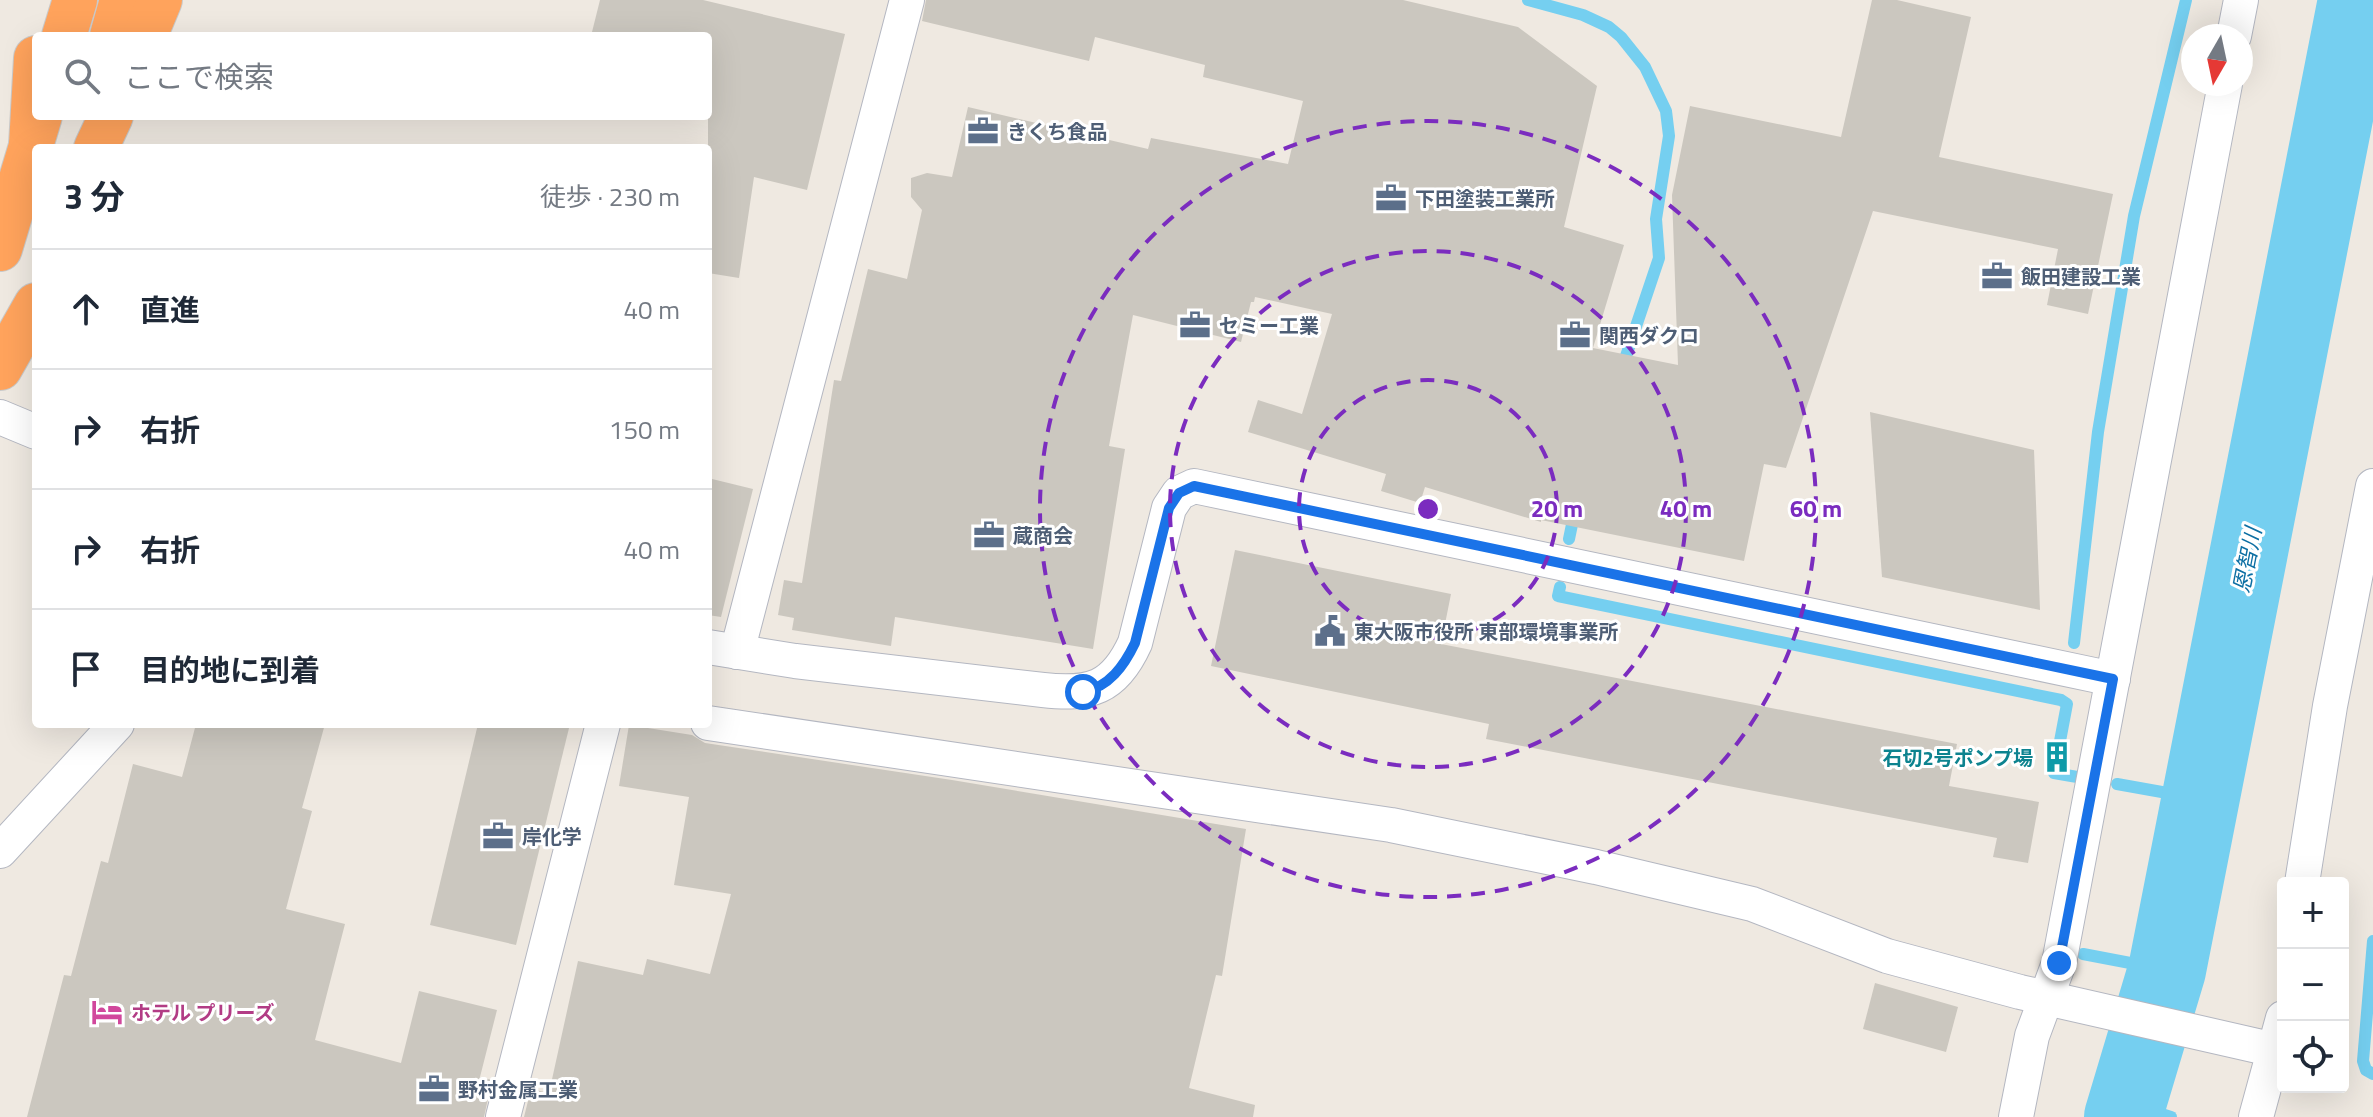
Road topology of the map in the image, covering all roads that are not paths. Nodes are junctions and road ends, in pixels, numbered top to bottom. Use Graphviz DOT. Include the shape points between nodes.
graph roads {
  1 [pos="45,0"];
  2 [pos="75,0"];
  3 [pos="122,0"];
  4 [pos="160,0"];
  5 [pos="907,0"];
  6 [pos="2241,0"];
  7 [pos="2236,24"];
  8 [pos="40,32"];
  9 [pos="65,32"];
  10 [pos="113,32"];
  11 [pos="147,32"];
  12 [pos="2223,96"];
  13 [pos="87,120"];
  14 [pos="109,120"];
  15 [pos="81,144"];
  16 [pos="98,144"];
  17 [pos="32,145"];
  18 [pos="0,249"];
  19 [pos="32,312"];
  20 [pos="0,368"];
  21 [pos="0,417"];
  22 [pos="32,430"];
  23 [pos="2373,486"];
  24 [pos="723,650"];
  25 [pos="2113,679"];
  26 [pos="712,724"];
  27 [pos="113,728"];
  28 [pos="602,728"];
  29 [pos="0,851"];
  30 [pos="2303,877"];
  31 [pos="2052,998"];
  32 [pos="2271,1038"];
  33 [pos="503,1117"];
  34 [pos="2016,1117"];
  35 [pos="2256,1117"];
  1 -- 8 [label="highway"];
  2 -- 9 [label="highway"];
  3 -- 10 [label="highway"];
  4 -- 11 [label="highway"];
  5 -- 24 [label="street"];
  6 -- 7 [label="street"];
  12 -- 25 [label="street"];
  13 -- 15 [label="highway"];
  14 -- 16 [label="highway"];
  17 -- 18 [label="highway"];
  19 -- 20 [label="highway"];
  21 -- 22 [label="street"];
  23 -- 30 [label="street"];
  24 -- 25 [label="street" via="1066,693 1094,690 1117,674 1135,643 1169,508 1179,493 1194,486"];
  25 -- 31 [label="street"];
  26 -- 31 [label="street" via="1435,834 1752,904 1887,956"];
  27 -- 29 [label="street"];
  28 -- 33 [label="street"];
  31 -- 32 [label="street"];
  31 -- 34 [label="street" via="2032,1036"];
  32 -- 35 [label="street"];
}
